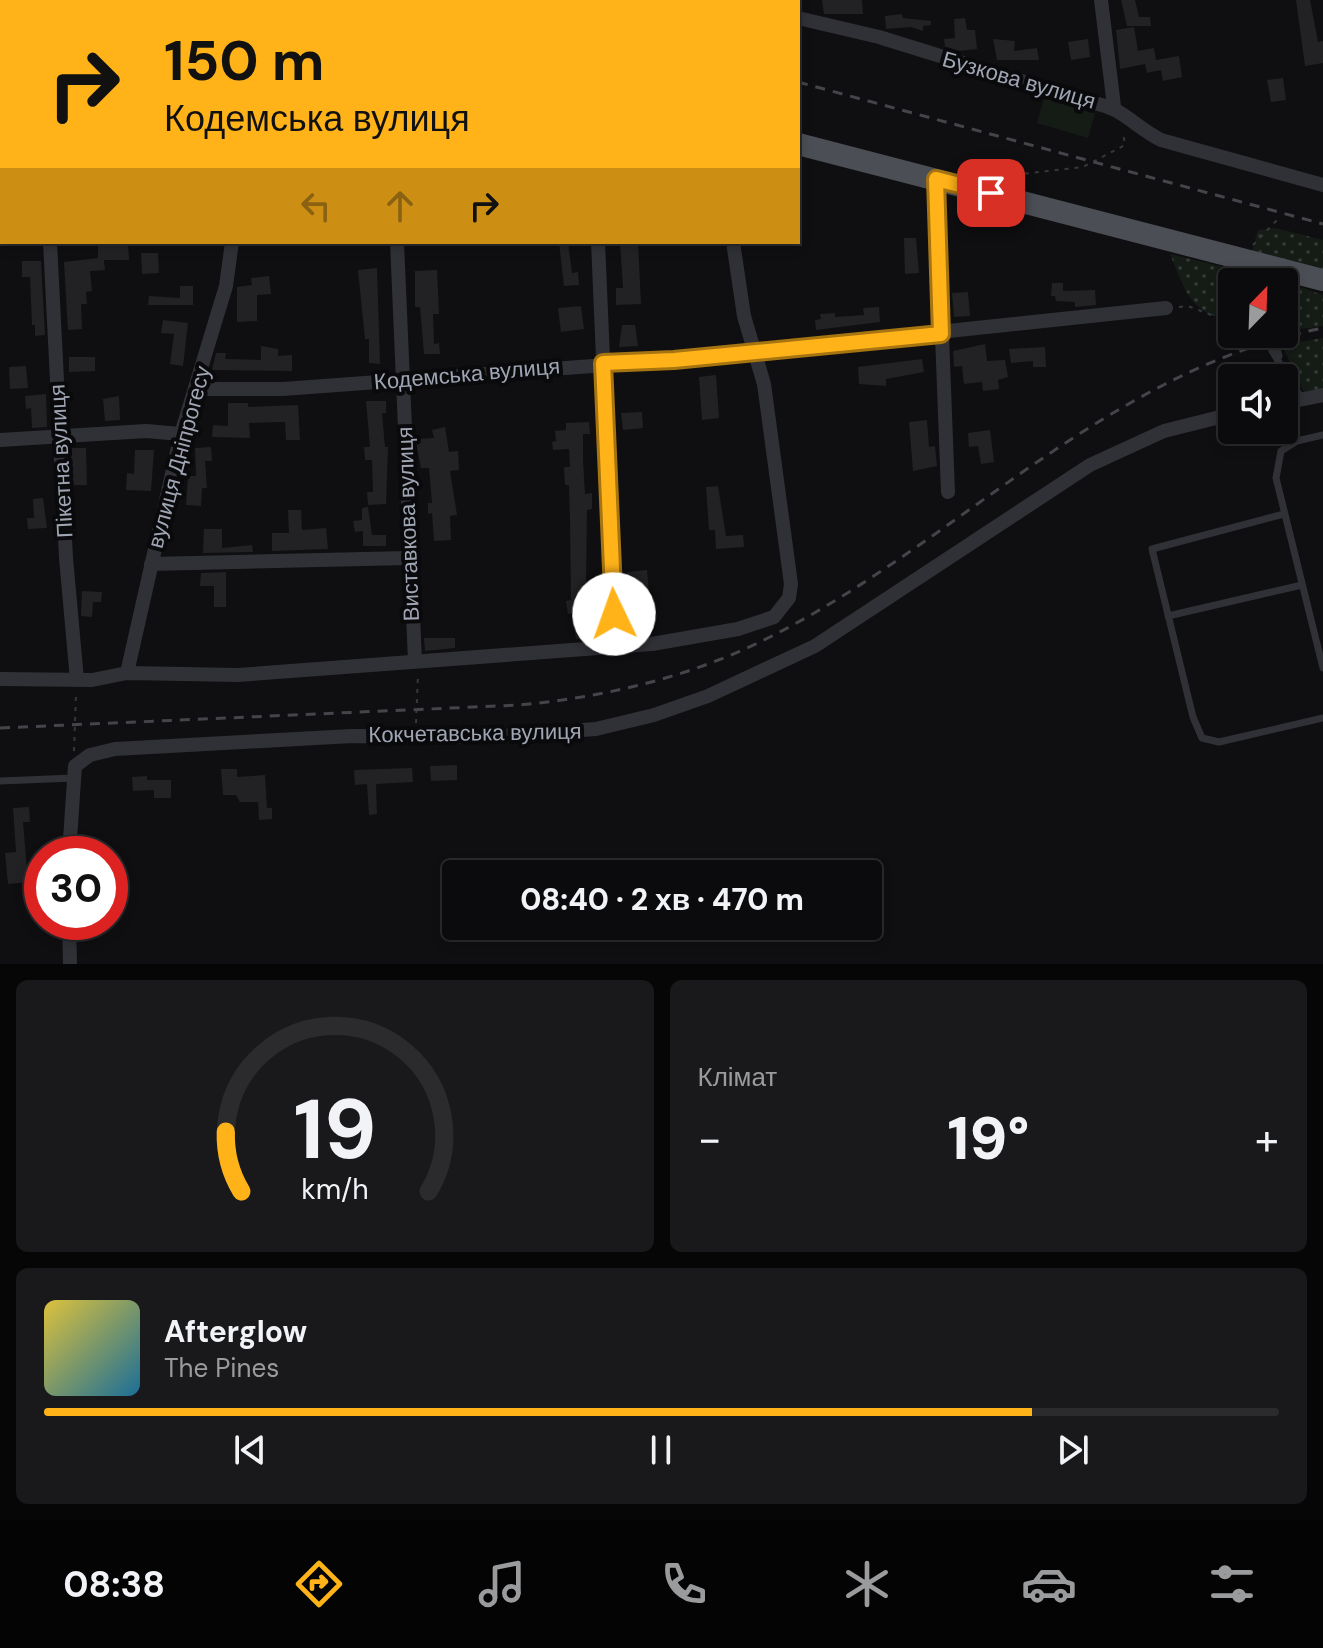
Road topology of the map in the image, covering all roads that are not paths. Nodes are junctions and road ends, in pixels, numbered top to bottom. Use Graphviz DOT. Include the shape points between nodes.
graph roads {
  1 [pos="1101,0"];
  2 [pos="800,18"];
  3 [pos="1119,110"];
  4 [pos="800,145"];
  5 [pos="936,179"];
  6 [pos="1323,185"];
  7 [pos="50,244"];
  8 [pos="232,244"];
  9 [pos="397,244"];
  10 [pos="598,244"];
  11 [pos="733,244"];
  12 [pos="1323,280"];
  13 [pos="1166,308"];
  14 [pos="941,334"];
  15 [pos="1272,348"];
  16 [pos="754,353"];
  17 [pos="603,363"];
  18 [pos="402,380"];
  19 [pos="197,389"];
  20 [pos="1323,395"];
  21 [pos="1302,399"];
  22 [pos="1298,400"];
  23 [pos="1218,418"];
  24 [pos="59,434"];
  25 [pos="181,434"];
  26 [pos="1323,435"];
  27 [pos="0,440"];
  28 [pos="948,492"];
  29 [pos="1284,514"];
  30 [pos="408,558"];
  31 [pos="151,564"];
  32 [pos="1302,585"];
  33 [pos="1168,616"];
  34 [pos="611,647"];
  35 [pos="415,661"];
  36 [pos="1323,668"];
  37 [pos="127,673"];
  38 [pos="0,679"];
  39 [pos="77,680"];
  40 [pos="1323,718"];
  41 [pos="74,772"];
  42 [pos="0,781"];
  43 [pos="70,836"];
  44 [pos="69,940"];
  45 [pos="70,964"];
  1 -- 3 [label="street"];
  2 -- 3 [label="street, Бузкова вулиця"];
  3 -- 6 [label="street, Бузкова вулиця" via="1161,140"];
  4 -- 5 [label="main road"];
  5 -- 12 [label="main road"];
  5 -- 14 [label="street"];
  7 -- 24 [label="street, Пікетна вулиця"];
  8 -- 19 [label="street, вулиця Дніпрогесу" via="226,286"];
  9 -- 18 [label="street, Виставкова вулиця"];
  10 -- 17 [label="street"];
  11 -- 16 [label="street"];
  13 -- 14 [label="street, Кодемська вулиця"];
  14 -- 16 [label="street, Кодемська вулиця"];
  14 -- 28 [label="street"];
  15 -- 21 [label="lane"];
  16 -- 17 [label="street, Кодемська вулиця"];
  16 -- 34 [label="street" via="764,384 789,598 774,617 738,629"];
  17 -- 18 [label="street, Кодемська вулиця"];
  17 -- 34 [label="street"];
  18 -- 19 [label="street, Кодемська вулиця"];
  18 -- 30 [label="street, Виставкова вулиця"];
  19 -- 25 [label="street, вулиця Дніпрогесу"];
  20 -- 21 [label="street"];
  21 -- 22 [label="street"];
  23 -- 41 [label="street, Кокчетавська вулиця" via="1126,446 815,646 654,715 596,729 489,737 352,736 115,749 81,759"];
  24 -- 25 [label="street"];
  24 -- 27 [label="street"];
  24 -- 39 [label="street, Пікетна вулиця"];
  25 -- 31 [label="street, вулиця Дніпрогесу"];
  26 -- 29 [label="lane" via="1281,451 1276,478"];
  29 -- 32 [label="lane"];
  29 -- 33 [label="lane" via="1152,549"];
  30 -- 31 [label="street"];
  30 -- 35 [label="street, Виставкова вулиця"];
  31 -- 37 [label="street, вулиця Дніпрогесу"];
  32 -- 33 [label="lane"];
  32 -- 36 [label="lane"];
  33 -- 40 [label="lane" via="1202,738 1219,742"];
  34 -- 35 [label="street"];
  35 -- 37 [label="street" via="238,675"];
  37 -- 39 [label="street"];
  38 -- 39 [label="street"];
  41 -- 42 [label="lane"];
  41 -- 43 [label="street"];
  44 -- 45 [label="street"];
}
